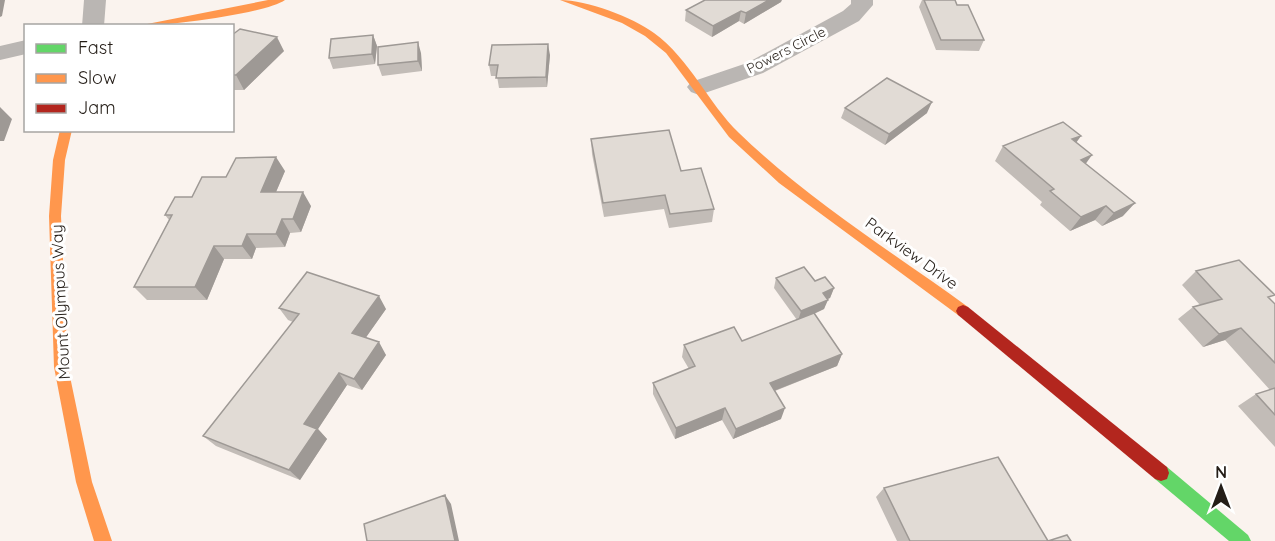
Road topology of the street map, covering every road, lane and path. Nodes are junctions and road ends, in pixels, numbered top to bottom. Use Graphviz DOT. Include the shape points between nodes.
graph roads {
  1 [pos="95,0"];
  2 [pos="280,0"];
  3 [pos="565,0"];
  4 [pos="862,0"];
  5 [pos="93,24"];
  6 [pos="154,24"];
  7 [pos="24,47"];
  8 [pos="0,53"];
  9 [pos="699,87"];
  10 [pos="66,132"];
  11 [pos="103,541"];
  12 [pos="1242,541"];
  1 -- 5 [label="street"];
  2 -- 6 [label="street"];
  3 -- 9 [label="street, Parkview Drive" via="649,34 670,51"];
  4 -- 9 [label="street, Powers Circle" via="850,16 754,68"];
  7 -- 8 [label="street"];
  9 -- 12 [label="street, Parkview Drive" via="733,134 783,180 984,326"];
  10 -- 11 [label="street, Mount Olympus Way" via="55,216 61,367 84,482"];
}
